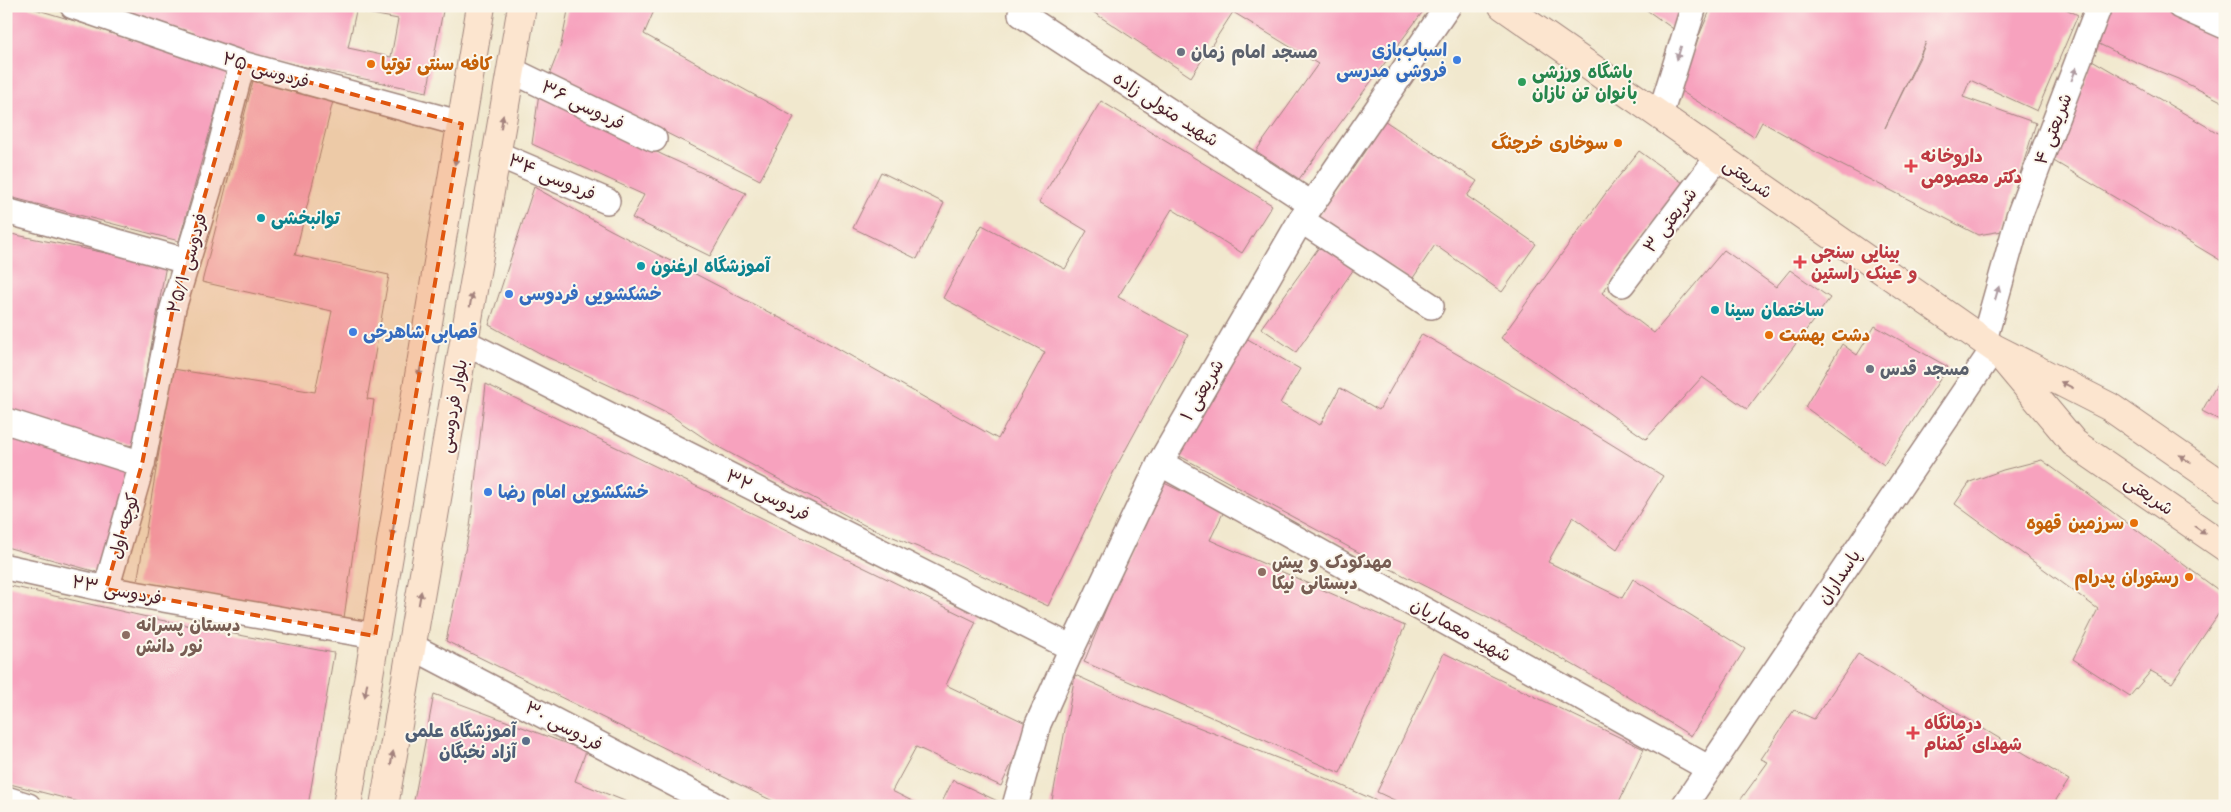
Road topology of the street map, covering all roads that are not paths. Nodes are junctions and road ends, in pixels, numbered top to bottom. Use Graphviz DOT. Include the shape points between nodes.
graph roads {
  1 [pos="73,6"];
  2 [pos="481,6"];
  3 [pos="522,6"];
  4 [pos="1448,6"];
  5 [pos="1503,6"];
  6 [pos="1694,6"];
  7 [pos="2180,6"];
  8 [pos="2093,9"];
  9 [pos="1021,14"];
  10 [pos="2225,26"];
  11 [pos="242,64"];
  12 [pos="511,70"];
  13 [pos="1660,115"];
  14 [pos="462,124"];
  15 [pos="654,139"];
  16 [pos="497,154"];
  17 [pos="1719,156"];
  18 [pos="606,201"];
  19 [pos="6,211"];
  20 [pos="1306,212"];
  21 [pos="186,261"];
  22 [pos="1622,284"];
  23 [pos="1431,306"];
  24 [pos="464,342"];
  25 [pos="1989,344"];
  26 [pos="6,421"];
  27 [pos="1160,463"];
  28 [pos="142,464"];
  29 [pos="2223,482"];
  30 [pos="2225,547"];
  31 [pos="6,567"];
  32 [pos="106,589"];
  33 [pos="375,636"];
  34 [pos="411,646"];
  35 [pos="1072,648"];
  36 [pos="1708,768"];
  37 [pos="6,799"];
  38 [pos="28,806"];
  39 [pos="347,806"];
  40 [pos="384,806"];
  41 [pos="717,806"];
  42 [pos="1015,806"];
  43 [pos="1684,806"];
  1 -- 11 [label="street, فردوسی ۲۵"];
  2 -- 14 [label="main road"];
  3 -- 12 [label="main road, بلوار فردوسی"];
  4 -- 20 [label="street, شریعتی ۱"];
  5 -- 13 [label="main road, شریعتی"];
  6 -- 13 [label="street, one-way"];
  7 -- 10 [label="street"];
  25 -- 8 [label="street, شریعتی ۴, one-way" via="2020,216"];
  9 -- 20 [label="street, شهید متولی زاده"];
  11 -- 14 [label="street, فردوسی ۲۵"];
  11 -- 21 [label="street, فردوسی ۲۵/۱" via="214,172"];
  12 -- 15 [label="street, فردوسی ۳۶"];
  16 -- 12 [label="main road, بلوار فردوسی, one-way"];
  13 -- 17 [label="main road, شریعتی"];
  14 -- 33 [label="main road, one-way"];
  16 -- 18 [label="street, فردوسی ۳۴"];
  24 -- 16 [label="main road, بلوار فردوسی, one-way"];
  17 -- 22 [label="street, شریعتی ۳"];
  17 -- 25 [label="main road, شریعتی"];
  19 -- 21 [label="street"];
  20 -- 23 [label="street, شهید متولی زاده"];
  20 -- 27 [label="street, شریعتی ۱"];
  21 -- 28 [label="street, فردوسی ۲۵/۱" via="173,308"];
  34 -- 24 [label="main road, بلوار فردوسی, one-way"];
  24 -- 35 [label="street, فردوسی ۳۲"];
  29 -- 25 [label="main road, one-way" via="2110,407"];
  25 -- 30 [label="main road, شریعتی, one-way" via="2074,443"];
  25 -- 36 [label="street, پاسداران"];
  26 -- 28 [label="street"];
  27 -- 35 [label="street, شریعتی ۱"];
  27 -- 36 [label="street, شهید معماریان"];
  28 -- 32 [label="street, کوچه اول"];
  31 -- 32 [label="street, فردوسی ۲۳"];
  32 -- 33 [label="street, فردوسی ۲۳"];
  33 -- 39 [label="main road, one-way"];
  40 -- 34 [label="main road, بلوار فردوسی, one-way"];
  34 -- 41 [label="street, فردوسی ۳۰"];
  35 -- 42 [label="street, شریعتی ۱" via="1038,724"];
  36 -- 43 [label="street, پاسداران"];
  37 -- 38 [label="street"];
}
